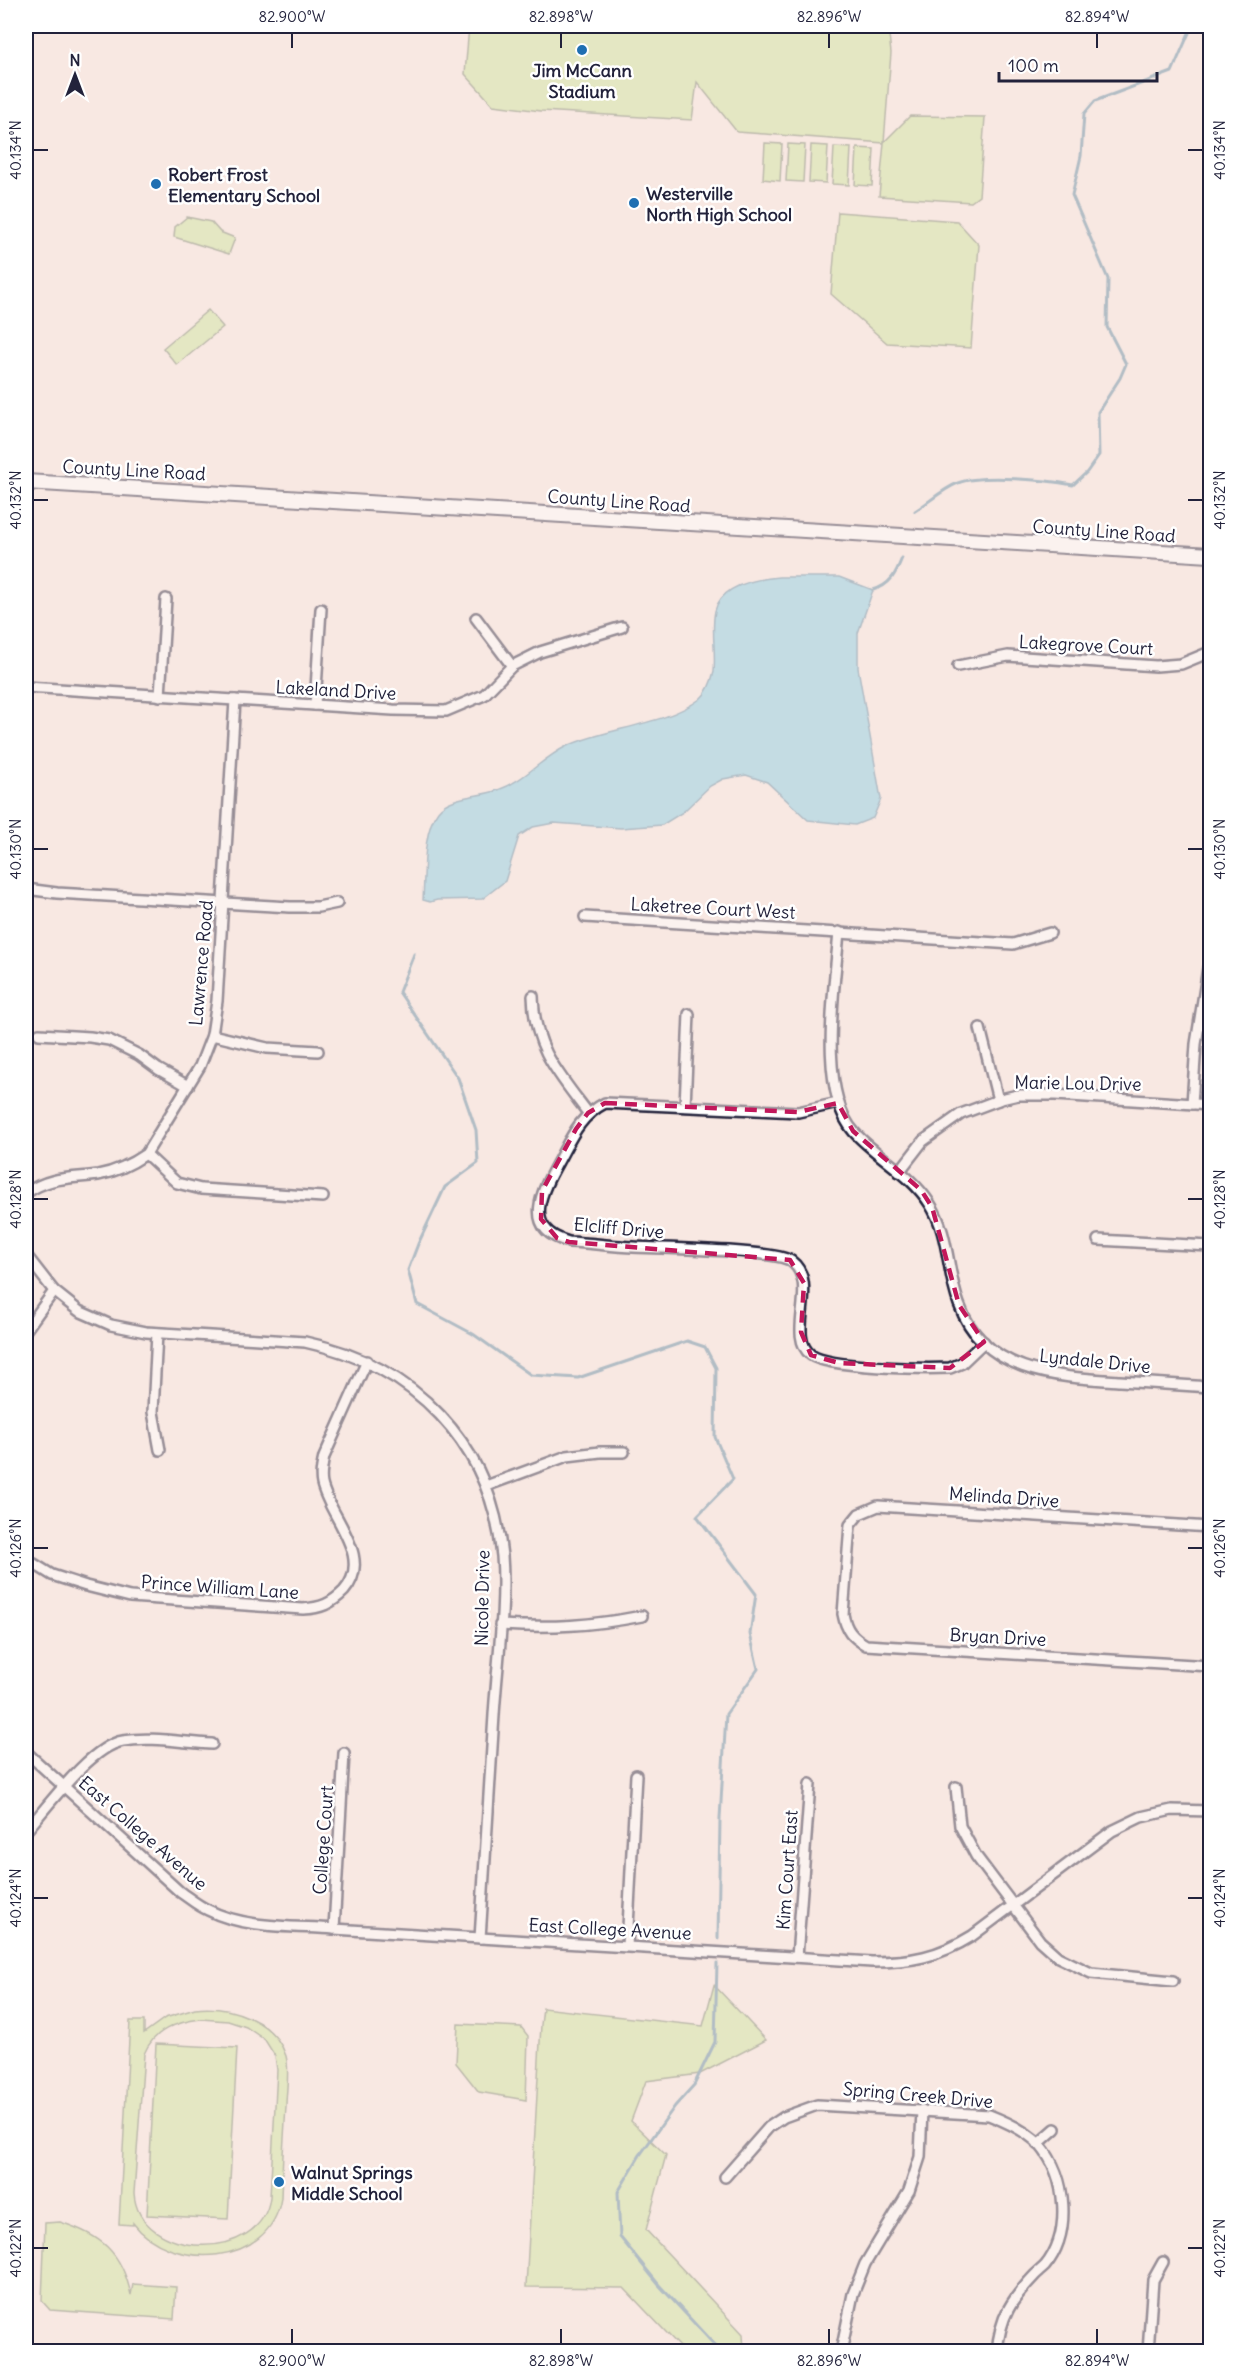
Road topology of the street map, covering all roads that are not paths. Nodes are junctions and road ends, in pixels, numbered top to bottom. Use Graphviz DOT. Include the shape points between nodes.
graph roads {
  1 [pos="26,482"];
  2 [pos="1210,555"];
  3 [pos="166,599"];
  4 [pos="321,609"];
  5 [pos="476,618"];
  6 [pos="622,627"];
  7 [pos="1210,652"];
  8 [pos="512,666"];
  9 [pos="958,666"];
  10 [pos="26,687"];
  11 [pos="160,696"];
  12 [pos="235,700"];
  13 [pos="315,705"];
  14 [pos="26,889"];
  15 [pos="222,903"];
  16 [pos="337,903"];
  17 [pos="585,917"];
  18 [pos="839,932"];
  19 [pos="1050,933"];
  20 [pos="1208,968"];
  21 [pos="533,996"];
  22 [pos="689,1014"];
  23 [pos="980,1028"];
  24 [pos="39,1035"];
  25 [pos="212,1035"];
  26 [pos="318,1052"];
  27 [pos="188,1086"];
  28 [pos="998,1100"];
  29 [pos="838,1103"];
  30 [pos="1192,1104"];
  31 [pos="1210,1105"];
  32 [pos="685,1106"];
  33 [pos="588,1113"];
  34 [pos="146,1154"];
  35 [pos="899,1172"];
  36 [pos="26,1193"];
  37 [pos="323,1197"];
  38 [pos="1098,1240"];
  39 [pos="1210,1246"];
  40 [pos="26,1255"];
  41 [pos="54,1291"];
  42 [pos="26,1330"];
  43 [pos="157,1333"];
  44 [pos="984,1342"];
  45 [pos="367,1361"];
  46 [pos="1210,1387"];
  47 [pos="160,1450"];
  48 [pos="624,1452"];
  49 [pos="486,1486"];
  50 [pos="1210,1527"];
  51 [pos="26,1559"];
  52 [pos="845,1572"];
  53 [pos="642,1616"];
  54 [pos="500,1625"];
  55 [pos="1210,1666"];
  56 [pos="212,1744"];
  57 [pos="26,1752"];
  58 [pos="344,1753"];
  59 [pos="636,1775"];
  60 [pos="810,1784"];
  61 [pos="64,1787"];
  62 [pos="956,1787"];
  63 [pos="1210,1811"];
  64 [pos="26,1831"];
  65 [pos="1013,1904"];
  66 [pos="334,1929"];
  67 [pos="480,1938"];
  68 [pos="627,1946"];
  69 [pos="797,1957"];
  70 [pos="1173,1981"];
  71 [pos="922,2110"];
  72 [pos="1055,2129"];
  73 [pos="1038,2144"];
  74 [pos="725,2177"];
  75 [pos="1162,2262"];
  76 [pos="841,2352"];
  77 [pos="997,2352"];
  78 [pos="1148,2352"];
  1 -- 2 [label="main road, County Line Road"];
  3 -- 11 [label="street"];
  4 -- 13 [label="street"];
  5 -- 8 [label="street"];
  6 -- 8 [label="street, Lakeland Drive" via="540,652"];
  7 -- 9 [label="street, Lakegrove Court" via="1181,664 1156,666 1008,656"];
  8 -- 13 [label="street, Lakeland Drive" via="484,695 446,711"];
  10 -- 11 [label="street, Lakeland Drive"];
  11 -- 12 [label="street, Lakeland Drive"];
  12 -- 13 [label="street, Lakeland Drive"];
  12 -- 15 [label="street, Lawrence Road"];
  14 -- 15 [label="street"];
  15 -- 16 [label="street" via="307,908"];
  15 -- 25 [label="street, Lawrence Road"];
  17 -- 18 [label="street, Laketree Court West"];
  18 -- 19 [label="street, Laketree Court West" via="1013,944"];
  18 -- 29 [label="street, Lyndale Drive" via="831,1048"];
  20 -- 30 [label="street" via="1196,1044"];
  21 -- 33 [label="street" via="534,1018 543,1050"];
  22 -- 32 [label="street"];
  23 -- 28 [label="street"];
  24 -- 27 [label="street" via="109,1040"];
  25 -- 26 [label="street" via="267,1048"];
  25 -- 27 [label="street, Lawrence Road"];
  27 -- 34 [label="street, Lawrence Road"];
  28 -- 30 [label="street, Marie Lou Drive" via="1018,1095 1055,1095"];
  28 -- 35 [label="street, Marie Lou Drive" via="961,1114 923,1142"];
  29 -- 32 [label="street" via="798,1112"];
  29 -- 35 [label="street, Lyndale Drive" via="853,1131"];
  30 -- 31 [label="street, Marie Lou Drive"];
  32 -- 33 [label="street" via="605,1103"];
  33 -- 44 [label="street, Elcliff Drive" via="542,1191 541,1219 547,1231 557,1238 790,1260 800,1270 804,1283 803,1345 811,1355 839,1363 950,1368"];
  34 -- 36 [label="street" via="101,1175 62,1178 39,1184"];
  34 -- 37 [label="street" via="177,1183 201,1189"];
  35 -- 44 [label="street, Lyndale Drive" via="921,1190 932,1207 944,1238 959,1305"];
  38 -- 39 [label="street"];
  40 -- 41 [label="street, Nicole Drive"];
  41 -- 42 [label="street"];
  41 -- 43 [label="street, Nicole Drive" via="94,1319 128,1330"];
  43 -- 45 [label="street, Nicole Drive" via="305,1342"];
  43 -- 47 [label="street" via="153,1412"];
  44 -- 46 [label="street, Lyndale Drive" via="997,1354 1031,1371 1052,1376"];
  45 -- 49 [label="street, Nicole Drive" via="429,1402 468,1452"];
  45 -- 51 [label="street, Prince William Lane" via="321,1471 322,1486 350,1544 354,1563 351,1583 333,1602 303,1609 130,1598 52,1575"];
  48 -- 49 [label="street" via="567,1456"];
  49 -- 54 [label="street, Nicole Drive" via="502,1558"];
  50 -- 52 [label="street, Melinda Drive" via="878,1506 859,1514 850,1525"];
  52 -- 55 [label="street, Bryan Drive" via="846,1627 853,1638 866,1645"];
  53 -- 54 [label="street" via="550,1628"];
  54 -- 67 [label="street, Nicole Drive"];
  56 -- 61 [label="street" via="137,1740 111,1744 96,1753"];
  57 -- 61 [label="street, East College Avenue"];
  58 -- 66 [label="street, College Court"];
  59 -- 68 [label="street"];
  60 -- 69 [label="street, Kim Court East"];
  61 -- 64 [label="street"];
  61 -- 66 [label="street, East College Avenue" via="180,1892 208,1910 252,1923"];
  62 -- 65 [label="street" via="960,1826 976,1856"];
  63 -- 65 [label="street, East College Avenue" via="1172,1810 1141,1817 1112,1832"];
  65 -- 69 [label="street, East College Avenue" via="951,1949 927,1957 898,1962"];
  65 -- 70 [label="street" via="1040,1941 1074,1966 1091,1973"];
  66 -- 67 [label="street, East College Avenue"];
  67 -- 68 [label="street, East College Avenue"];
  68 -- 69 [label="street, East College Avenue"];
  71 -- 73 [label="street, Spring Creek Drive" via="989,2115 1011,2123"];
  71 -- 74 [label="street, Spring Creek Drive" via="836,2104 801,2109 769,2127"];
  71 -- 76 [label="street" via="920,2157 909,2191 865,2264 853,2294"];
  72 -- 73 [label="street"];
  73 -- 77 [label="street, Spring Creek Drive" via="1049,2158 1062,2192 1061,2229 1045,2266 1008,2306"];
  75 -- 78 [label="street" via="1153,2280"];
}
